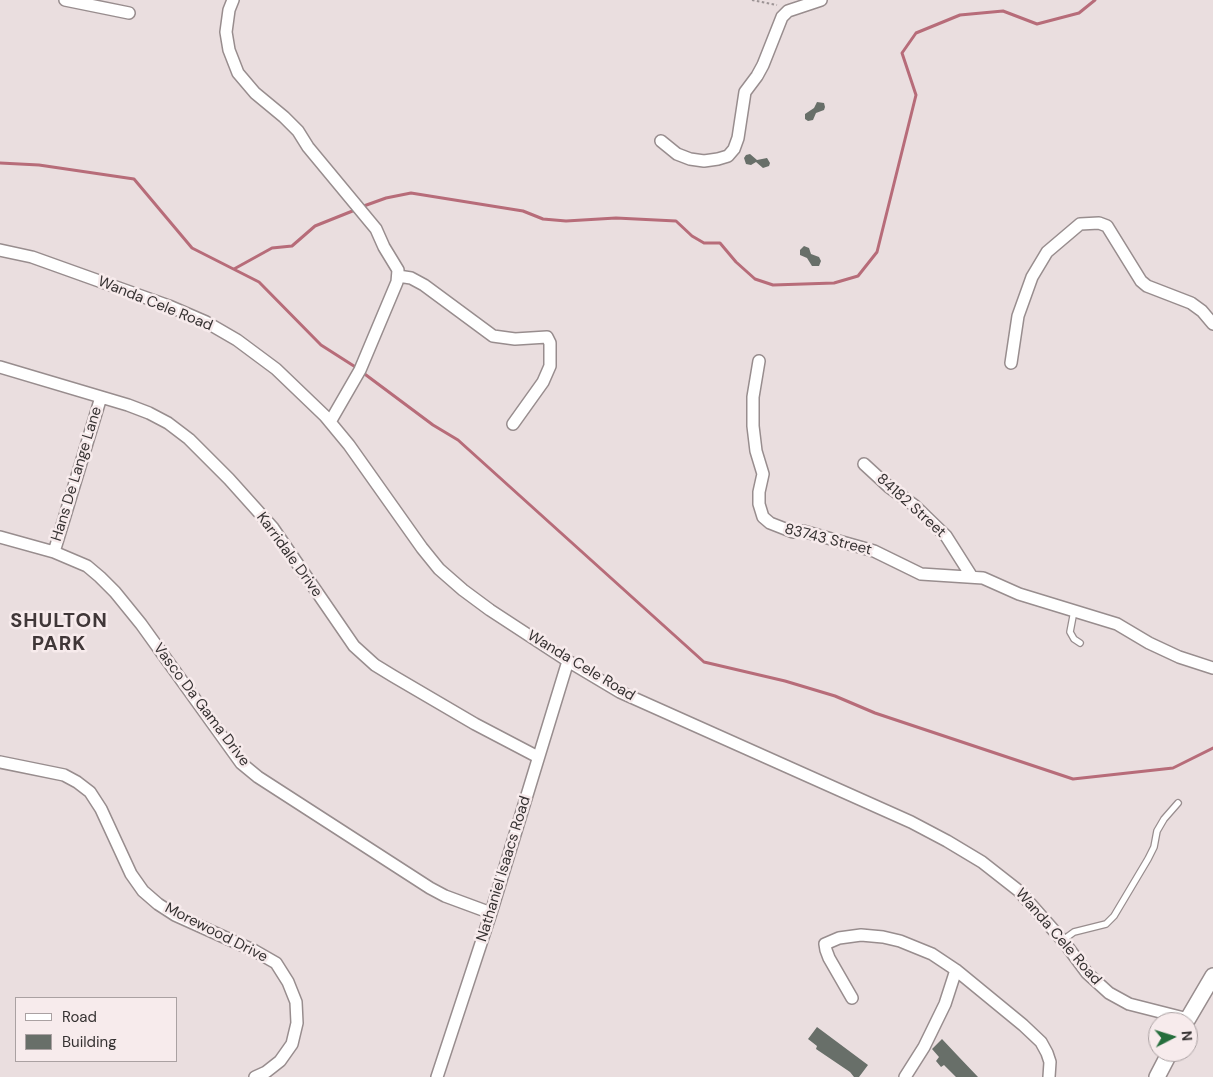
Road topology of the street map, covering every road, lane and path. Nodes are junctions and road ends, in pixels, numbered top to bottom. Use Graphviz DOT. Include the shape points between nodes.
graph roads {
  1 [pos="65,0"];
  2 [pos="233,0"];
  3 [pos="752,0"];
  4 [pos="821,0"];
  5 [pos="783,6"];
  6 [pos="130,13"];
  7 [pos="661,141"];
  8 [pos="0,250"];
  9 [pos="398,276"];
  10 [pos="1213,324"];
  11 [pos="759,361"];
  12 [pos="1011,363"];
  13 [pos="0,367"];
  14 [pos="101,397"];
  15 [pos="330,422"];
  16 [pos="512,424"];
  17 [pos="864,464"];
  18 [pos="0,537"];
  19 [pos="54,552"];
  20 [pos="972,576"];
  21 [pos="1074,611"];
  22 [pos="1080,643"];
  23 [pos="568,661"];
  24 [pos="1213,668"];
  25 [pos="538,757"];
  26 [pos="0,762"];
  27 [pos="1178,802"];
  28 [pos="491,913"];
  29 [pos="1063,940"];
  30 [pos="956,970"];
  31 [pos="1213,976"];
  32 [pos="852,998"];
  33 [pos="1156,1012"];
  34 [pos="1192,1012"];
  35 [pos="1165,1062"];
  36 [pos="255,1077"];
  37 [pos="437,1077"];
  38 [pos="905,1077"];
  39 [pos="1049,1077"];
  40 [pos="1157,1077"];
  1 -- 6 [label="street"];
  2 -- 9 [label="street" via="226,32 238,73 255,93 298,131 376,229 398,270"];
  3 -- 5 [label="path"];
  4 -- 7 [label="street" via="788,11 782,17 763,65 744,92 738,138 728,156 711,160 690,159 677,154"];
  8 -- 15 [label="street, Wanda Cele Road" via="41,260 206,322 276,369"];
  9 -- 15 [label="street" via="360,370"];
  9 -- 16 [label="street" via="424,285 493,336 515,339 547,337 551,349 550,366 543,382"];
  10 -- 12 [label="street" via="1191,303 1141,281 1106,226 1080,224 1047,252 1032,277 1018,316"];
  11 -- 20 [label="street, 83743 Street" via="753,426 762,468 759,504 763,517 793,532 803,531 874,550 921,574"];
  13 -- 14 [label="street, Karridale Drive"];
  14 -- 19 [label="street, Hans De Lange Lane"];
  14 -- 25 [label="street, Karridale Drive" via="149,413 189,439 273,528 354,646 375,664 475,724"];
  15 -- 23 [label="street, Wanda Cele Road" via="439,569 490,610"];
  17 -- 20 [label="street, 84182 Street" via="946,536"];
  18 -- 19 [label="street, Vasco Da Gama Drive"];
  19 -- 28 [label="street, Vasco Da Gama Drive" via="87,566 115,592 241,763 430,888"];
  20 -- 21 [label="street, 83743 Street"];
  21 -- 22 [label="lane" via="1070,632"];
  21 -- 24 [label="street, 83743 Street" via="1117,624 1179,657"];
  23 -- 25 [label="street, Nathaniel Isaacs Road"];
  23 -- 29 [label="street, Wanda Cele Road" via="620,692 947,841 982,862 1019,891"];
  25 -- 28 [label="street, Nathaniel Isaacs Road"];
  26 -- 36 [label="street, Morewood Drive" via="64,775 77,782 90,792 101,808 131,874 150,897 175,915 276,963 296,1002 297,1023 292,1044 280,1061"];
  27 -- 29 [label="lane" via="1157,831 1148,859 1114,916 1106,924 1074,932"];
  28 -- 37 [label="street, Nathaniel Isaacs Road"];
  29 -- 33 [label="street, Wanda Cele Road" via="1087,974 1108,993 1129,1004"];
  30 -- 32 [label="street" via="932,954 900,941 861,935 830,940 825,944 826,950"];
  30 -- 38 [label="street" via="945,1004"];
  30 -- 39 [label="street" via="1041,1042 1050,1062"];
  31 -- 34 [label="street, Wanda Cele Road"];
  35 -- 40 [label="street"];
}
